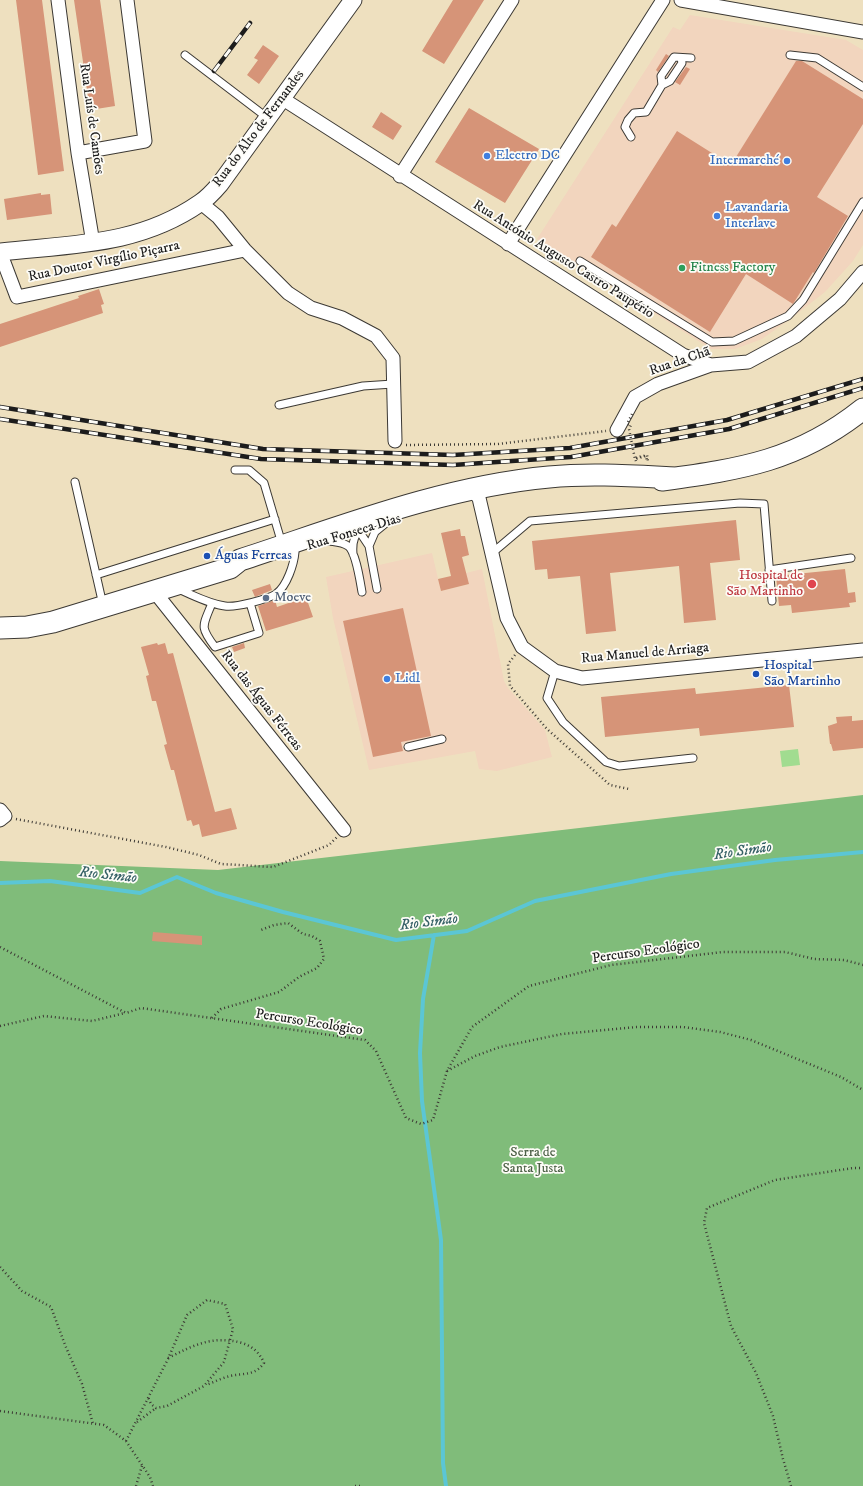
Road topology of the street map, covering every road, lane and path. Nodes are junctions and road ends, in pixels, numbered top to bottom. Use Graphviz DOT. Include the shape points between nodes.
graph roads {
  1 [pos="58,0"];
  2 [pos="127,0"];
  3 [pos="353,0"];
  4 [pos="512,0"];
  5 [pos="663,0"];
  6 [pos="681,0"];
  7 [pos="863,32"];
  8 [pos="184,55"];
  9 [pos="790,55"];
  10 [pos="691,58"];
  11 [pos="863,87"];
  12 [pos="283,99"];
  13 [pos="269,119"];
  14 [pos="630,137"];
  15 [pos="78,153"];
  16 [pos="400,176"];
  17 [pos="863,202"];
  18 [pos="202,203"];
  19 [pos="94,243"];
  20 [pos="508,244"];
  21 [pos="245,250"];
  22 [pos="0,252"];
  23 [pos="580,261"];
  24 [pos="863,273"];
  25 [pos="711,365"];
  26 [pos="392,384"];
  27 [pos="279,405"];
  28 [pos="863,409"];
  29 [pos="632,414"];
  30 [pos="617,430"];
  31 [pos="395,441"];
  32 [pos="647,461"];
  33 [pos="235,470"];
  34 [pos="676,478"];
  35 [pos="75,482"];
  36 [pos="471,494"];
  37 [pos="407,506"];
  38 [pos="275,520"];
  39 [pos="329,536"];
  40 [pos="363,539"];
  41 [pos="289,547"];
  42 [pos="353,554"];
  43 [pos="491,554"];
  44 [pos="851,558"];
  45 [pos="769,570"];
  46 [pos="96,575"];
  47 [pos="162,588"];
  48 [pos="377,589"];
  49 [pos="362,592"];
  50 [pos="772,601"];
  51 [pos="212,603"];
  52 [pos="250,603"];
  53 [pos="104,607"];
  54 [pos="0,628"];
  55 [pos="863,650"];
  56 [pos="555,671"];
  57 [pos="442,739"];
  58 [pos="408,747"];
  59 [pos="693,758"];
  60 [pos="2,816"];
  61 [pos="344,830"];
  62 [pos="261,930"];
  63 [pos="0,948"];
  64 [pos="863,965"];
  65 [pos="126,1013"];
  66 [pos="212,1018"];
  67 [pos="0,1026"];
  68 [pos="447,1071"];
  69 [pos="863,1090"];
  70 [pos="863,1168"];
  71 [pos="0,1267"];
  72 [pos="230,1340"];
  73 [pos="168,1359"];
  74 [pos="204,1386"];
  75 [pos="148,1397"];
  76 [pos="156,1408"];
  77 [pos="0,1411"];
  78 [pos="135,1423"];
  79 [pos="93,1424"];
  80 [pos="126,1441"];
  81 [pos="142,1466"];
  82 [pos="136,1486"];
  83 [pos="153,1486"];
  84 [pos="355,1486"];
  85 [pos="362,1486"];
  86 [pos="792,1486"];
  1 -- 15 [label="street, Rua Luís de Camões"];
  2 -- 15 [label="street" via="145,141"];
  3 -- 12 [label="street, Rua do Alto de Fernandes"];
  4 -- 16 [label="street"];
  5 -- 20 [label="street"];
  6 -- 7 [label="street"];
  8 -- 13 [label="lane"];
  9 -- 11 [label="lane" via="817,58"];
  10 -- 14 [label="lane" via="674,57 661,76 662,85 646,112 634,113 628,120 625,127"];
  12 -- 13 [label="street, Rua do Alto de Fernandes"];
  12 -- 16 [label="street, Rua António Augusto Castro Paupério"];
  13 -- 18 [label="street, Rua do Alto de Fernandes" via="220,184"];
  15 -- 19 [label="street, Rua Luís de Camões"];
  16 -- 20 [label="street, Rua António Augusto Castro Paupério"];
  17 -- 23 [label="lane" via="803,300 788,316 734,341 712,342"];
  18 -- 19 [label="street, Rua do Alto de Fernandes" via="169,222 133,236"];
  18 -- 21 [label="street" via="218,217"];
  19 -- 22 [label="street, Rua do Alto de Fernandes"];
  20 -- 25 [label="street, Rua António Augusto Castro Paupério" via="683,355"];
  21 -- 22 [label="street, Rua Doutor Virgílio Piçarra" via="16,297"];
  21 -- 26 [label="street" via="288,293 311,308 342,318 376,336 392,358"];
  24 -- 25 [label="street, Rua da Chã" via="840,299 796,336 748,362"];
  25 -- 30 [label="street, Rua da Chã" via="658,384 635,397"];
  26 -- 27 [label="lane" via="363,386"];
  26 -- 31 [label="street"];
  28 -- 34 [label="main road, Rua Fonseca Dias" via="840,427 796,450 749,466"];
  29 -- 32 [label="path, bridge" via="627,424 631,426 629,429 635,459 646,456"];
  30 -- 31 [label="path" via="498,444 404,445"];
  33 -- 38 [label="lane" via="249,470 264,483"];
  34 -- 36 [label="main road, Rua Fonseca Dias" via="633,485 574,485"];
  34 -- 36 [label="main road, Rua Fonseca Dias" via="561,476 509,482"];
  35 -- 46 [label="lane"];
  36 -- 37 [label="main road, Rua Fonseca Dias"];
  36 -- 40 [label="main road, Rua Fonseca Dias" via="386,523"];
  36 -- 43 [label="street, Rua Manuel de Arriaga"];
  37 -- 39 [label="main road, Rua Fonseca Dias"];
  37 -- 40 [label="lane" via="388,518 362,528"];
  38 -- 41 [label="lane"];
  38 -- 46 [label="lane"];
  39 -- 40 [label="main road, Rua Fonseca Dias"];
  39 -- 41 [label="main road, Rua Fonseca Dias"];
  39 -- 42 [label="lane" via="349,546"];
  40 -- 42 [label="lane" via="352,545"];
  40 -- 48 [label="lane"];
  41 -- 47 [label="main road, Rua Fonseca Dias" via="241,568 230,568"];
  41 -- 52 [label="lane" via="294,563 282,586 276,594"];
  42 -- 49 [label="lane"];
  43 -- 45 [label="lane" via="530,521 764,504"];
  43 -- 56 [label="street, Rua Manuel de Arriaga" via="507,618 522,648"];
  44 -- 45 [label="lane"];
  45 -- 50 [label="lane"];
  46 -- 53 [label="lane"];
  47 -- 51 [label="lane"];
  47 -- 53 [label="main road, Rua Fonseca Dias"];
  47 -- 61 [label="street, Rua das Águas Férreas"];
  51 -- 52 [label="lane" via="226,606"];
  51 -- 52 [label="lane" via="204,623 204,632 215,646 259,633"];
  53 -- 54 [label="main road, Rua Fonseca Dias" via="53,622 27,627"];
  55 -- 56 [label="street, Rua Manuel de Arriaga" via="582,678"];
  56 -- 59 [label="lane" via="547,698 564,722 606,762 619,766"];
  57 -- 58 [label="lane"];
  60 -- 61 [label="path" via="166,847 199,855 221,864 273,867 329,845"];
  62 -- 66 [label="path" via="288,923 303,934 320,941 324,959 317,968 299,977 279,992 221,1009"];
  63 -- 65 [label="path"];
  64 -- 68 [label="path, Percurso Ecológico" via="844,960 814,959 785,952 723,952 604,966 529,986 472,1028"];
  65 -- 66 [label="path, Percurso Ecológico" via="141,1008"];
  65 -- 67 [label="path, Percurso Ecológico" via="92,1021 44,1016"];
  66 -- 68 [label="path, Percurso Ecológico" via="365,1040 376,1051 406,1118 422,1124 433,1120"];
  68 -- 69 [label="path" via="475,1056 500,1047 562,1034 637,1027 683,1027 720,1032 751,1040 841,1077"];
  70 -- 86 [label="path" via="775,1180 707,1208 704,1223 731,1326 756,1373 773,1416"];
  71 -- 79 [label="path" via="22,1291 51,1307 82,1384"];
  72 -- 73 [label="path" via="215,1339 190,1347"];
  72 -- 73 [label="path" via="233,1329 225,1304 207,1300 187,1315"];
  72 -- 74 [label="path" via="224,1362"];
  72 -- 74 [label="path" via="249,1346 261,1356 264,1363 260,1369 250,1374 230,1376"];
  73 -- 75 [label="path"];
  74 -- 76 [label="path" via="167,1406"];
  75 -- 76 [label="path"];
  75 -- 78 [label="path"];
  76 -- 78 [label="path"];
  77 -- 79 [label="path"];
  78 -- 80 [label="path"];
  79 -- 80 [label="path" via="104,1425"];
  80 -- 81 [label="path"];
  81 -- 82 [label="path"];
  81 -- 83 [label="path"];
  84 -- 85 [label="path"];
}
